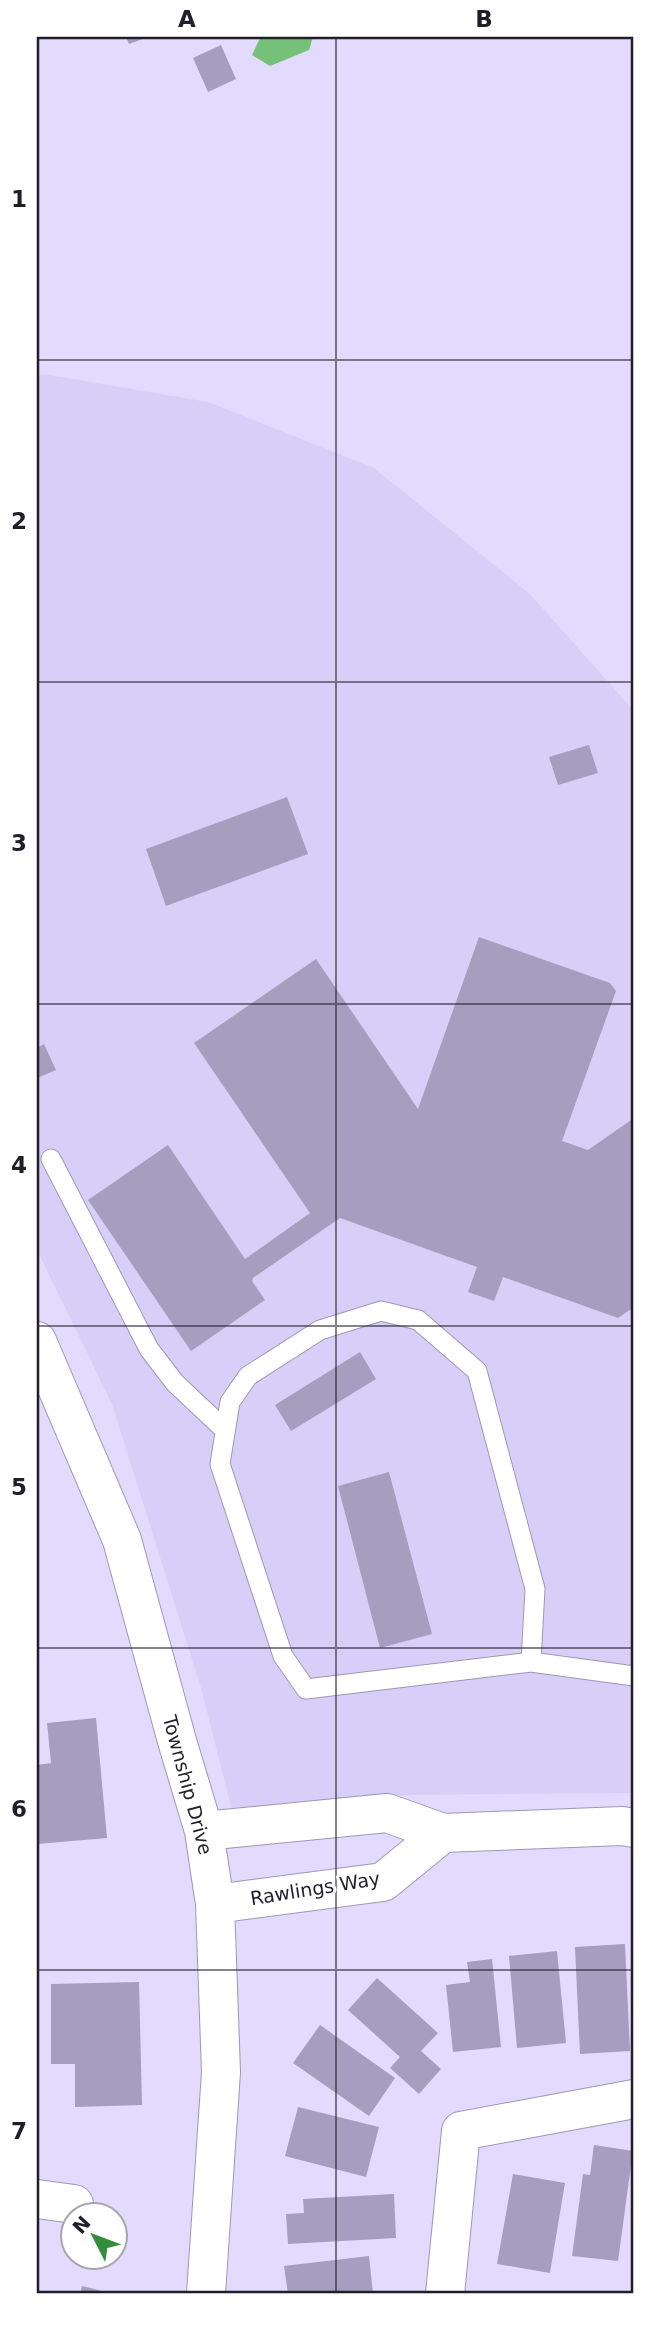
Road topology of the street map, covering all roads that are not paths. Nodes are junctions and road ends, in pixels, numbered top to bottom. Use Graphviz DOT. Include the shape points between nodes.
graph roads {
  1 [pos="51,1159"];
  2 [pos="37,1341"];
  3 [pos="225,1430"];
  4 [pos="531,1662"];
  5 [pos="634,1676"];
  6 [pos="634,1828"];
  7 [pos="205,1831"];
  8 [pos="443,1833"];
  9 [pos="215,1903"];
  10 [pos="634,2099"];
  11 [pos="37,2199"];
  12 [pos="60,2202"];
  13 [pos="206,2294"];
  14 [pos="445,2294"];
  1 -- 3 [label="lane" via="149,1349 175,1383"];
  2 -- 7 [label="street, Township Drive" via="122,1541"];
  3 -- 4 [label="lane" via="220,1464 283,1656 306,1689"];
  3 -- 4 [label="lane" via="230,1402 248,1376 320,1330 381,1311 418,1320 477,1371 536,1589"];
  4 -- 5 [label="lane"];
  6 -- 8 [label="street"];
  7 -- 8 [label="street" via="387,1813"];
  7 -- 9 [label="street, Township Drive"];
  8 -- 9 [label="street, Rawlings Way" via="383,1882"];
  9 -- 13 [label="street, Township Drive" via="221,2072"];
  10 -- 14 [label="street" via="461,2132"];
  11 -- 12 [label="street"];
}
